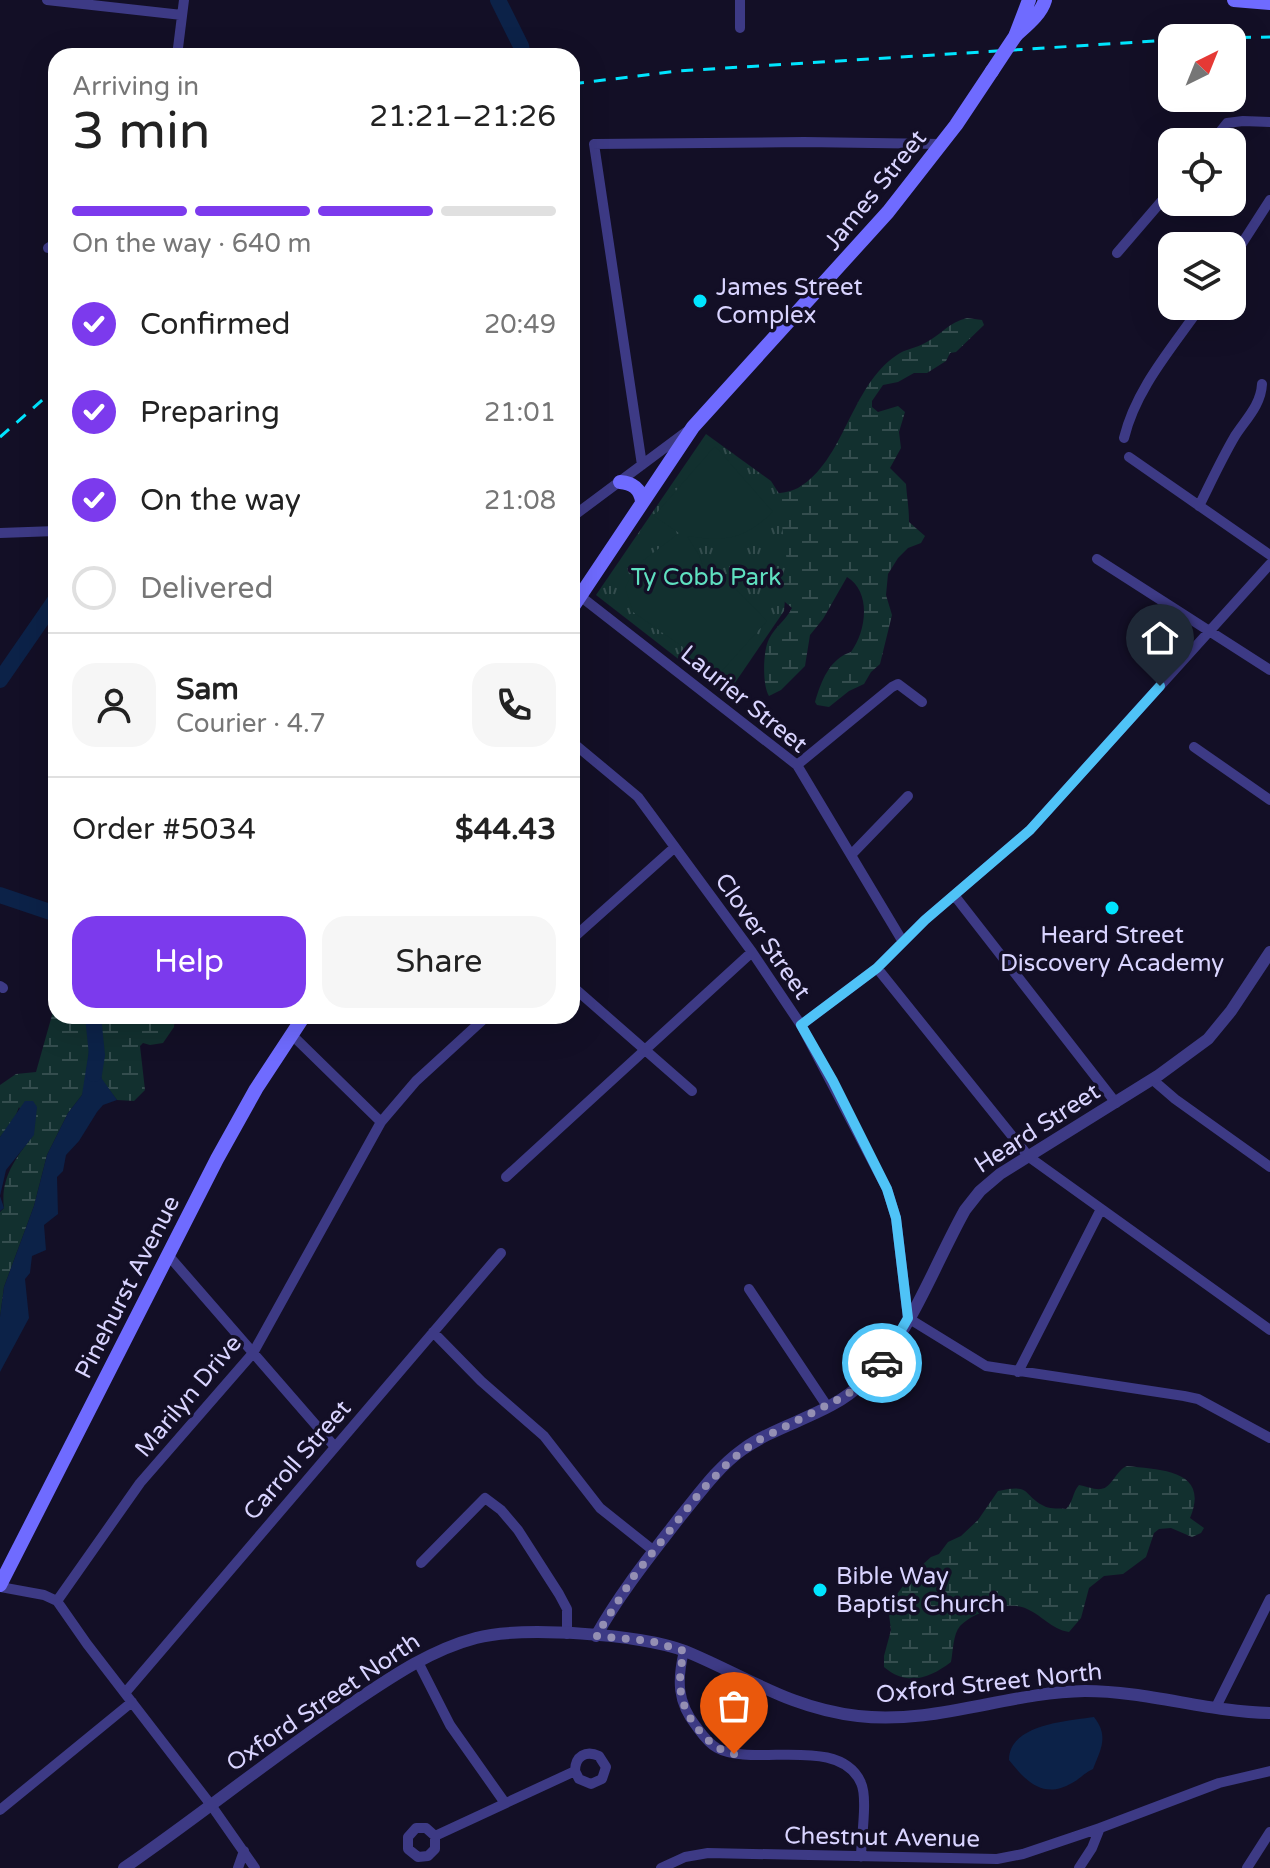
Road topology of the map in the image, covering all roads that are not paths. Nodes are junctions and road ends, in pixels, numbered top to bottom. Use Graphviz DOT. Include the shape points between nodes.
graph roads {
  1 [pos="47,0"];
  2 [pos="184,0"];
  3 [pos="740,0"];
  4 [pos="1029,0"];
  5 [pos="1045,0"];
  6 [pos="1234,0"];
  7 [pos="1270,3"];
  8 [pos="182,15"];
  9 [pos="740,28"];
  10 [pos="1016,35"];
  11 [pos="178,48"];
  12 [pos="1270,122"];
  13 [pos="1223,128"];
  14 [pos="941,144"];
  15 [pos="1270,200"];
  16 [pos="1158,205"];
  17 [pos="1246,237"];
  18 [pos="1117,253"];
  19 [pos="1191,320"];
  20 [pos="1262,384"];
  21 [pos="693,427"];
  22 [pos="1124,438"];
  23 [pos="1129,457"];
  24 [pos="642,465"];
  25 [pos="620,482"];
  26 [pos="642,501"];
  27 [pos="1199,506"];
  28 [pos="580,511"];
  29 [pos="48,531"];
  30 [pos="0,533"];
  31 [pos="1270,555"];
  32 [pos="1097,559"];
  33 [pos="1270,564"];
  34 [pos="580,596"];
  35 [pos="580,605"];
  36 [pos="1211,630"];
  37 [pos="1270,670"];
  38 [pos="922,702"];
  39 [pos="1194,747"];
  40 [pos="580,749"];
  41 [pos="797,765"];
  42 [pos="908,796"];
  43 [pos="1270,800"];
  44 [pos="675,847"];
  45 [pos="851,855"];
  46 [pos="954,895"];
  47 [pos="580,932"];
  48 [pos="903,942"];
  49 [pos="752,952"];
  50 [pos="1270,952"];
  51 [pos="877,968"];
  52 [pos="580,993"];
  53 [pos="299,1024"];
  54 [pos="478,1024"];
  55 [pos="801,1025"];
  56 [pos="292,1035"];
  57 [pos="645,1050"];
  58 [pos="1153,1080"];
  59 [pos="692,1091"];
  60 [pos="1116,1103"];
  61 [pos="381,1122"];
  62 [pos="1029,1157"];
  63 [pos="1270,1167"];
  64 [pos="506,1177"];
  65 [pos="1100,1211"];
  66 [pos="501,1253"];
  67 [pos="168,1255"];
  68 [pos="749,1289"];
  69 [pos="908,1318"];
  70 [pos="1270,1330"];
  71 [pos="433,1332"];
  72 [pos="253,1353"];
  73 [pos="1018,1372"];
  74 [pos="827,1406"];
  75 [pos="1270,1438"];
  76 [pos="335,1447"];
  77 [pos="654,1551"];
  78 [pos="421,1563"];
  79 [pos="0,1586"];
  80 [pos="1270,1599"];
  81 [pos="57,1601"];
  82 [pos="567,1634"];
  83 [pos="596,1636"];
  84 [pos="684,1651"];
  85 [pos="418,1662"];
  86 [pos="128,1698"];
  87 [pos="1216,1707"];
  88 [pos="1270,1713"];
  89 [pos="575,1771"];
  90 [pos="1270,1771"];
  91 [pos="505,1803"];
  92 [pos="211,1805"];
  93 [pos="0,1810"];
  94 [pos="1100,1828"];
  95 [pos="1270,1832"];
  96 [pos="435,1836"];
  97 [pos="244,1851"];
  98 [pos="793,1855"];
  99 [pos="861,1857"];
  100 [pos="929,1863"];
  101 [pos="124,1868"];
  102 [pos="238,1868"];
  103 [pos="255,1868"];
  104 [pos="661,1868"];
  105 [pos="784,1868"];
  106 [pos="1079,1868"];
  107 [pos="1247,1868"];
  1 -- 8 [label="street"];
  2 -- 8 [label="street"];
  3 -- 9 [label="street"];
  4 -- 10 [label="main road, James Street"];
  5 -- 10 [label="main road, James Street"];
  6 -- 7 [label="main road"];
  8 -- 11 [label="street"];
  10 -- 14 [label="main road, James Street, bridge"];
  12 -- 13 [label="street" via="1227,123"];
  14 -- 21 [label="main road, James Street" via="888,212"];
  14 -- 24 [label="street" via="594,144"];
  15 -- 17 [label="street"];
  16 -- 18 [label="street"];
  19 -- 22 [label="street" via="1151,378"];
  20 -- 27 [label="street" via="1256,406"];
  21 -- 24 [label="street, James Street"];
  21 -- 26 [label="main road"];
  23 -- 27 [label="street"];
  24 -- 25 [label="street, James Street"];
  25 -- 26 [label="main road" via="633,485"];
  25 -- 28 [label="street, James Street"];
  26 -- 34 [label="main road"];
  27 -- 31 [label="street"];
  29 -- 30 [label="street"];
  32 -- 36 [label="street"];
  33 -- 36 [label="street"];
  35 -- 41 [label="street, Laurier Street"];
  36 -- 37 [label="street"];
  36 -- 46 [label="street" via="1030,830"];
  38 -- 41 [label="street" via="907,688 892,687"];
  39 -- 43 [label="street"];
  40 -- 44 [label="street, Clover Street" via="638,797"];
  41 -- 45 [label="street, Laurier Street"];
  42 -- 45 [label="street"];
  44 -- 47 [label="street"];
  44 -- 49 [label="street, Clover Street"];
  45 -- 48 [label="street, Laurier Street"];
  46 -- 48 [label="street"];
  46 -- 60 [label="street"];
  48 -- 51 [label="street"];
  49 -- 55 [label="street, Clover Street"];
  49 -- 57 [label="street"];
  50 -- 58 [label="street, Heard Street" via="1208,1039"];
  51 -- 55 [label="street"];
  51 -- 62 [label="street"];
  52 -- 57 [label="street"];
  53 -- 56 [label="main road, Pinehurst Avenue"];
  54 -- 61 [label="street, Marilyn Drive" via="416,1081"];
  55 -- 69 [label="street, Clover Street" via="887,1189 896,1218"];
  56 -- 61 [label="street"];
  56 -- 67 [label="main road, Pinehurst Avenue" via="234,1127"];
  57 -- 59 [label="street"];
  57 -- 64 [label="street"];
  58 -- 60 [label="street, Heard Street"];
  58 -- 63 [label="street"];
  60 -- 62 [label="street, Heard Street"];
  61 -- 72 [label="street, Marilyn Drive"];
  62 -- 65 [label="street"];
  62 -- 69 [label="street, Heard Street" via="971,1201"];
  65 -- 70 [label="street"];
  65 -- 73 [label="street"];
  66 -- 71 [label="street, Carroll Street"];
  67 -- 72 [label="street"];
  67 -- 79 [label="main road, Pinehurst Avenue"];
  68 -- 74 [label="street"];
  69 -- 73 [label="street" via="986,1366"];
  69 -- 74 [label="street, Heard Street" via="883,1361"];
  71 -- 76 [label="street, Carroll Street"];
  71 -- 77 [label="street" via="544,1436 600,1508"];
  72 -- 76 [label="street"];
  72 -- 81 [label="street, Marilyn Drive" via="140,1483"];
  73 -- 75 [label="street" via="1198,1399"];
  74 -- 77 [label="street, Heard Street" via="743,1450 710,1481"];
  76 -- 86 [label="street, Carroll Street"];
  77 -- 83 [label="street, Heard Street"];
  78 -- 82 [label="street" via="485,1498 513,1523 559,1594 567,1609"];
  79 -- 81 [label="street"];
  80 -- 87 [label="street"];
  81 -- 86 [label="street"];
  82 -- 83 [label="street, Oxford Street North"];
  82 -- 85 [label="street, Oxford Street North" via="489,1635"];
  83 -- 84 [label="street, Oxford Street North" via="651,1641"];
  84 -- 87 [label="street, Oxford Street North" via="801,1704 858,1716 914,1717 1085,1691"];
  84 -- 99 [label="street" via="679,1672 682,1701 714,1747 734,1754 822,1757 857,1776 863,1790"];
  85 -- 91 [label="street" via="450,1725"];
  85 -- 92 [label="street, Oxford Street North" via="331,1717"];
  86 -- 92 [label="street"];
  86 -- 93 [label="street, Carroll Street"];
  87 -- 88 [label="street, Oxford Street North"];
  89 -- 91 [label="street"];
  90 -- 94 [label="street, Chestnut Avenue" via="1219,1783"];
  91 -- 96 [label="street"];
  92 -- 97 [label="street"];
  92 -- 101 [label="street, Oxford Street North"];
  94 -- 100 [label="street, Chestnut Avenue" via="1023,1854"];
  94 -- 106 [label="street"];
  95 -- 107 [label="street"];
  97 -- 102 [label="street"];
  97 -- 103 [label="street"];
  98 -- 99 [label="street, Chestnut Avenue"];
  98 -- 104 [label="street, Chestnut Avenue" via="708,1853"];
  98 -- 105 [label="street"];
  99 -- 100 [label="street, Chestnut Avenue"];
}
